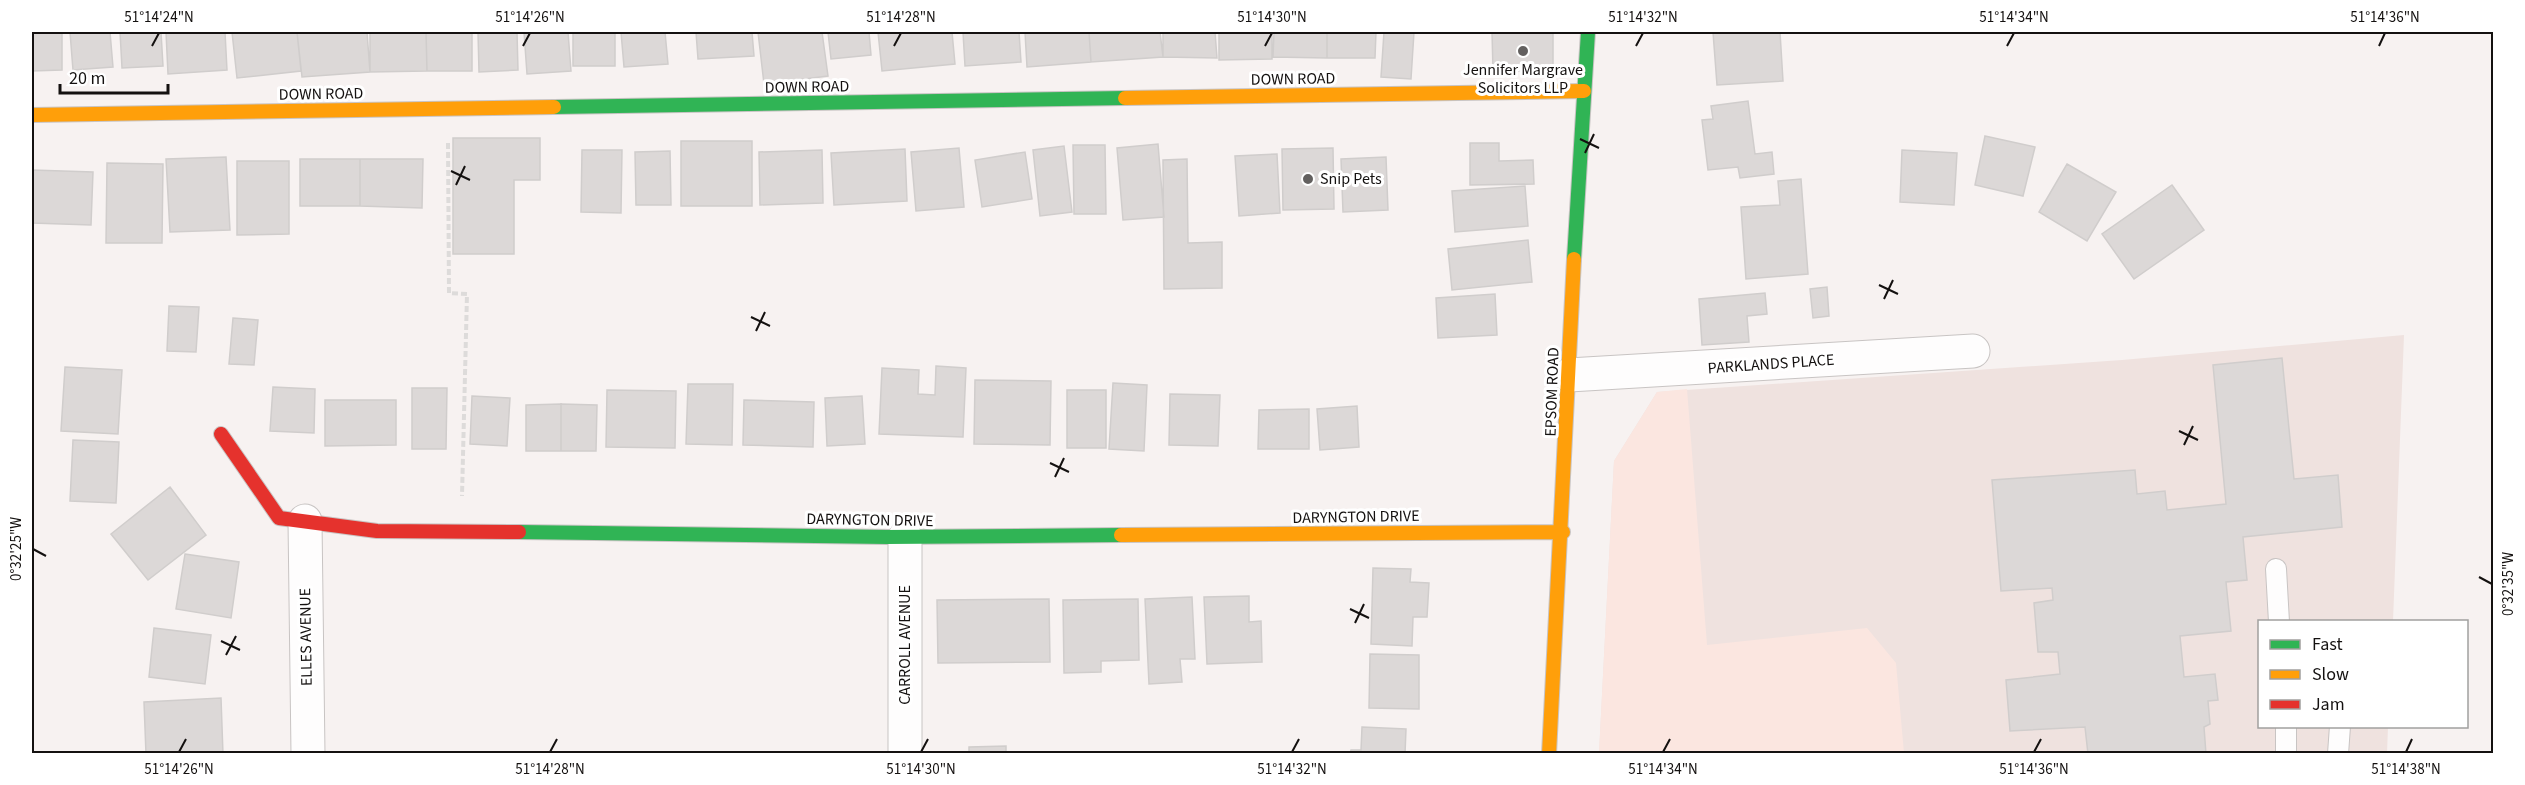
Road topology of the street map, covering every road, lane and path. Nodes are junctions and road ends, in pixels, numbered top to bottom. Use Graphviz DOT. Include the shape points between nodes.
graph roads {
  1 [pos="1588,32"];
  2 [pos="1584,91"];
  3 [pos="448,109"];
  4 [pos="32,115"];
  5 [pos="1973,351"];
  6 [pos="1569,375"];
  7 [pos="221,434"];
  8 [pos="305,521"];
  9 [pos="461,531"];
  10 [pos="1563,532"];
  11 [pos="905,537"];
  12 [pos="2276,569"];
  13 [pos="2279,620"];
  14 [pos="2286,728"];
  15 [pos="2340,728"];
  16 [pos="308,753"];
  17 [pos="905,753"];
  18 [pos="1549,753"];
  19 [pos="2286,753"];
  20 [pos="2338,753"];
  1 -- 2 [label="street, EPSOM ROAD"];
  2 -- 3 [label="street, DOWN ROAD"];
  2 -- 6 [label="street, EPSOM ROAD"];
  3 -- 4 [label="street, DOWN ROAD"];
  3 -- 9 [label="path" via="449,293 467,294"];
  5 -- 6 [label="street, PARKLANDS PLACE"];
  6 -- 10 [label="street, EPSOM ROAD"];
  7 -- 8 [label="street, DARYNGTON DRIVE" via="279,518"];
  8 -- 9 [label="street, DARYNGTON DRIVE" via="377,531"];
  8 -- 16 [label="street, ELLES AVENUE"];
  9 -- 11 [label="street, DARYNGTON DRIVE"];
  10 -- 11 [label="street, DARYNGTON DRIVE"];
  10 -- 18 [label="street, EPSOM ROAD"];
  11 -- 17 [label="street, CARROLL AVENUE"];
  12 -- 13 [label="lane"];
  14 -- 19 [label="lane"];
  15 -- 20 [label="lane"];
}
